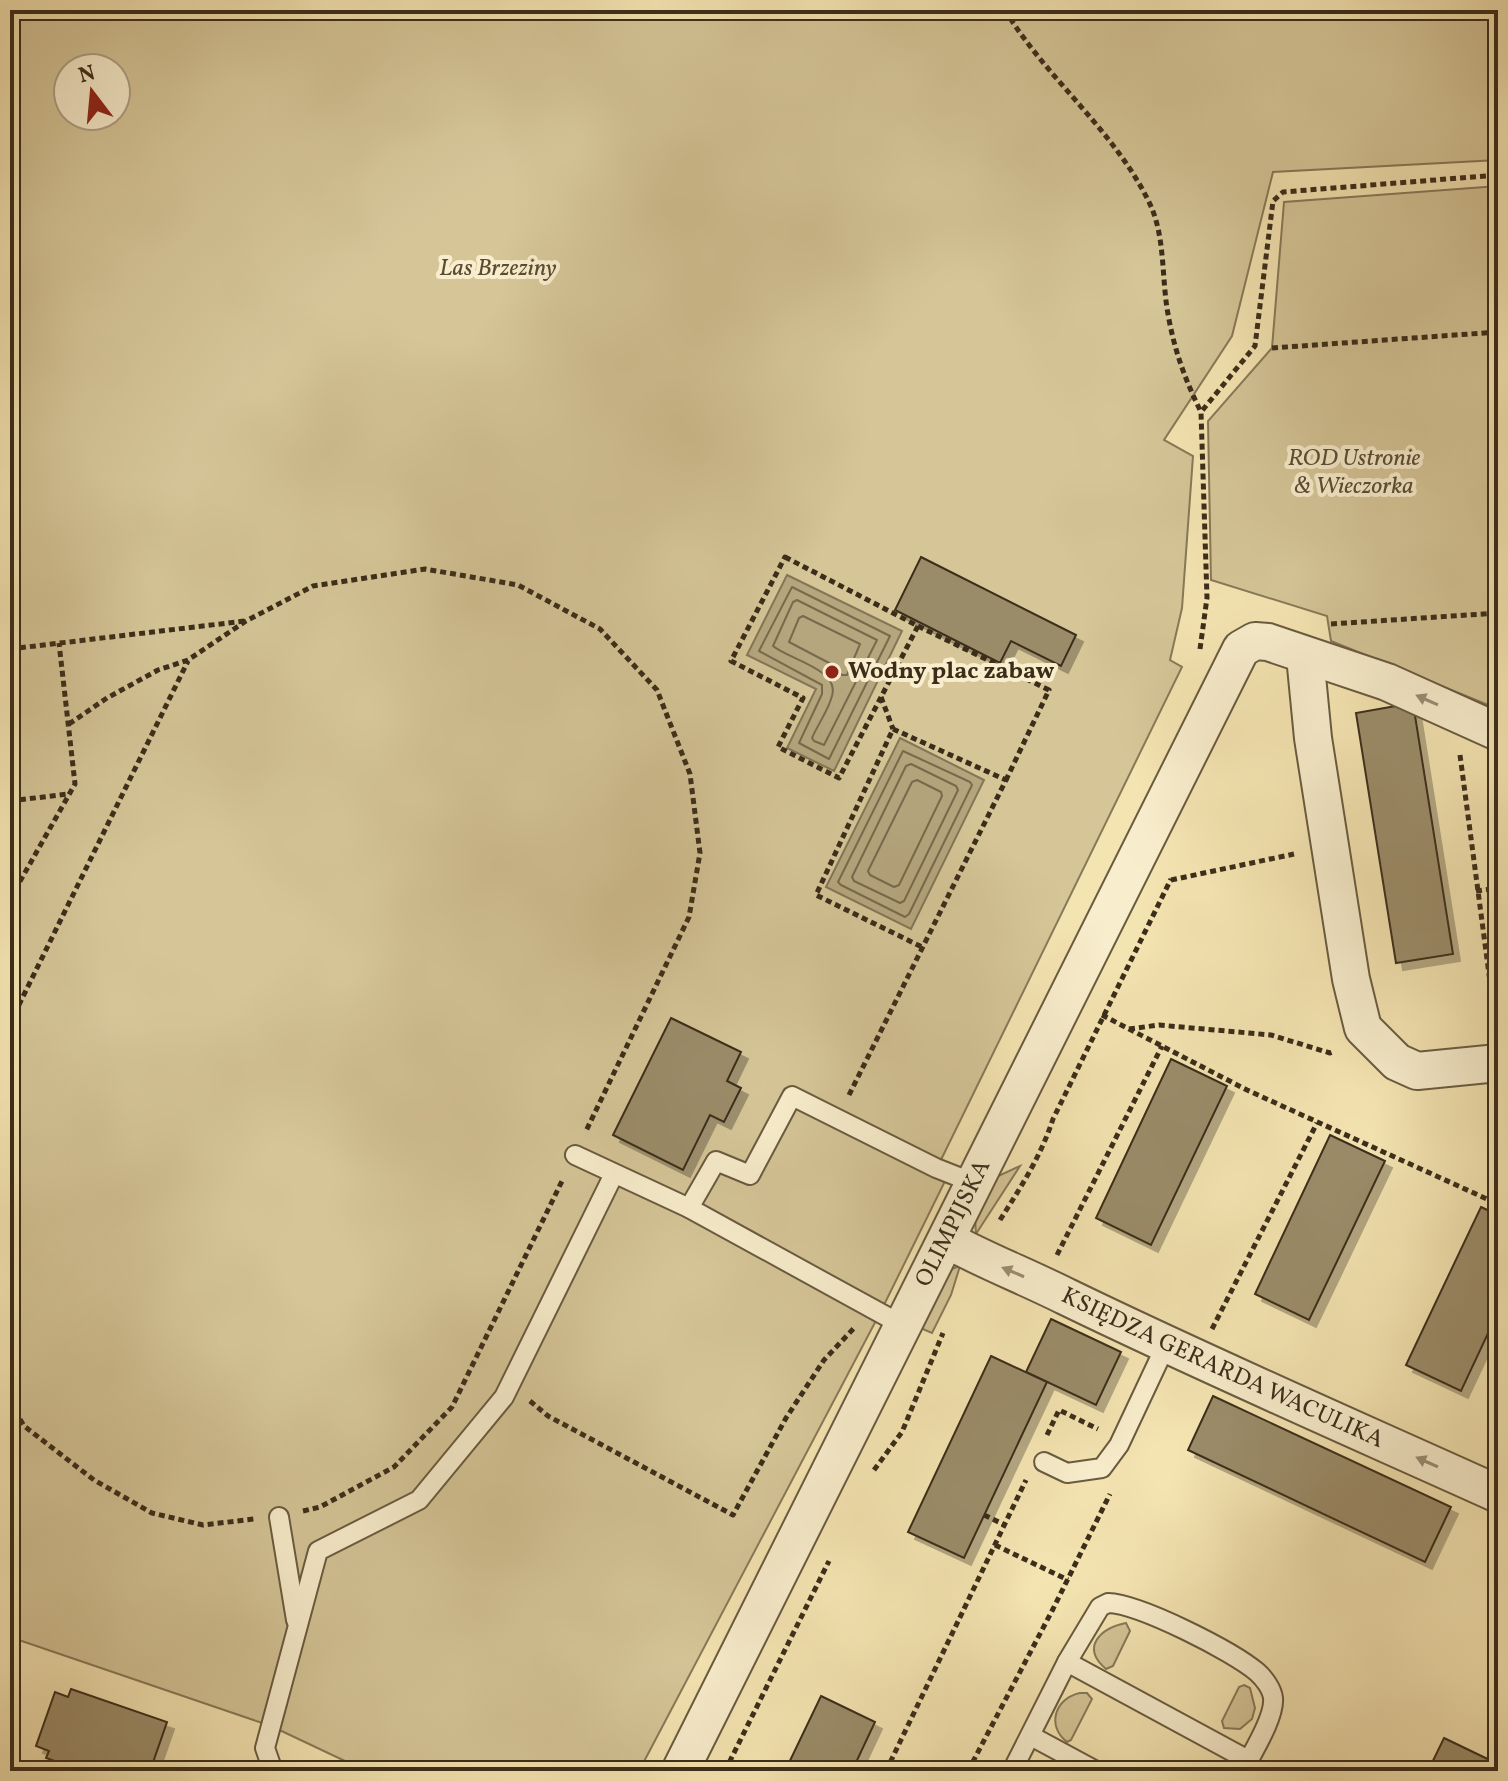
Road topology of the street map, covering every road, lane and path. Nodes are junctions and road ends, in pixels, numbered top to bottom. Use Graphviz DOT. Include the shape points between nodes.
graph roads {
  1 [pos="1005,10"];
  2 [pos="1498,175"];
  3 [pos="1498,332"];
  4 [pos="1272,348"];
  5 [pos="1201,412"];
  6 [pos="1207,598"];
  7 [pos="1498,613"];
  8 [pos="246,621"];
  9 [pos="1330,624"];
  10 [pos="918,626"];
  11 [pos="59,643"];
  12 [pos="10,649"];
  13 [pos="1305,656"];
  14 [pos="188,660"];
  15 [pos="881,696"];
  16 [pos="1455,712"];
  17 [pos="69,724"];
  18 [pos="893,729"];
  19 [pos="1498,732"];
  20 [pos="1006,780"];
  21 [pos="69,794"];
  22 [pos="10,801"];
  23 [pos="1331,846"];
  24 [pos="1176,867"];
  25 [pos="22,877"];
  26 [pos="10,878"];
  27 [pos="1170,880"];
  28 [pos="1498,888"];
  29 [pos="1476,891"];
  30 [pos="10,899"];
  31 [pos="922,947"];
  32 [pos="1102,1015"];
  33 [pos="10,1023"];
  34 [pos="1128,1029"];
  35 [pos="1375,1041"];
  36 [pos="1162,1046"];
  37 [pos="1497,1046"];
  38 [pos="838,1117"];
  39 [pos="1317,1123"];
  40 [pos="575,1155"];
  41 [pos="614,1174"];
  42 [pos="974,1183"];
  43 [pos="1498,1204"];
  44 [pos="689,1208"];
  45 [pos="993,1233"];
  46 [pos="947,1240"];
  47 [pos="1042,1284"];
  48 [pos="869,1306"];
  49 [pos="904,1326"];
  50 [pos="944,1332"];
  51 [pos="1182,1352"];
  52 [pos="510,1383"];
  53 [pos="10,1402"];
  54 [pos="1046,1438"];
  55 [pos="1121,1440"];
  56 [pos="1037,1467"];
  57 [pos="872,1473"];
  58 [pos="1117,1480"];
  59 [pos="1498,1494"];
  60 [pos="984,1515"];
  61 [pos="279,1517"];
  62 [pos="1005,1525"];
  63 [pos="995,1545"];
  64 [pos="831,1558"];
  65 [pos="1068,1580"];
  66 [pos="297,1627"];
  67 [pos="1067,1662"];
  68 [pos="1031,1736"];
  69 [pos="854,1765"];
  70 [pos="1245,1766"];
  71 [pos="273,1771"];
  72 [pos="680,1771"];
  73 [pos="725,1771"];
  74 [pos="866,1771"];
  75 [pos="886,1771"];
  76 [pos="968,1771"];
  77 [pos="1012,1771"];
  78 [pos="1096,1771"];
  1 -- 5 [label="path" via="1057,83 1108,138 1149,202 1163,254 1167,312 1184,378"];
  2 -- 5 [label="path" via="1277,196 1271,207 1255,346"];
  3 -- 4 [label="path"];
  5 -- 6 [label="path"];
  7 -- 9 [label="path"];
  8 -- 11 [label="path"];
  8 -- 14 [label="path"];
  8 -- 40 [label="path" via="313,586 425,569 518,585 600,629 657,690 690,774 700,853 689,917"];
  10 -- 15 [label="path"];
  10 -- 15 [label="path" via="785,557 731,661 803,698 778,747 839,778"];
  10 -- 20 [label="path" via="1049,690"];
  11 -- 12 [label="path"];
  11 -- 17 [label="path"];
  16 -- 13 [label="street, one-way" via="1387,682"];
  13 -- 23 [label="street"];
  13 -- 42 [label="street, OLIMPIJSKA" via="1268,642 1255,641 1241,649"];
  14 -- 17 [label="path" via="158,670"];
  14 -- 33 [label="path"];
  15 -- 18 [label="path"];
  16 -- 19 [label="street"];
  16 -- 29 [label="path"];
  17 -- 21 [label="path" via="75,784"];
  18 -- 20 [label="path"];
  18 -- 31 [label="path" via="816,895"];
  20 -- 31 [label="path"];
  21 -- 22 [label="path"];
  21 -- 25 [label="path"];
  23 -- 27 [label="path"];
  23 -- 35 [label="street" via="1351,979 1363,1028"];
  24 -- 27 [label="path"];
  25 -- 26 [label="path"];
  25 -- 30 [label="path"];
  27 -- 32 [label="path"];
  28 -- 29 [label="path"];
  29 -- 37 [label="path"];
  31 -- 38 [label="path"];
  32 -- 34 [label="path"];
  32 -- 45 [label="path" via="1046,1140"];
  34 -- 35 [label="path" via="1159,1025 1271,1035 1330,1053"];
  34 -- 36 [label="path"];
  35 -- 37 [label="street" via="1397,1062 1417,1071"];
  36 -- 39 [label="path"];
  36 -- 47 [label="path"];
  38 -- 42 [label="lane"];
  38 -- 44 [label="lane" via="792,1096 750,1175 716,1161"];
  39 -- 43 [label="path"];
  39 -- 51 [label="path"];
  40 -- 41 [label="lane"];
  40 -- 61 [label="path" via="452,1407 394,1467 320,1507"];
  41 -- 44 [label="lane"];
  41 -- 52 [label="lane"];
  42 -- 46 [label="street, OLIMPIJSKA"];
  44 -- 48 [label="lane"];
  47 -- 46 [label="street, KSIĘDZA GERARDA WACULIKA, one-way"];
  46 -- 49 [label="street, OLIMPIJSKA"];
  47 -- 51 [label="street, KSIĘDZA GERARDA WACULIKA"];
  48 -- 49 [label="lane"];
  48 -- 52 [label="path" via="824,1360 786,1418 733,1515 548,1416"];
  49 -- 72 [label="street, OLIMPIJSKA"];
  50 -- 57 [label="path" via="902,1432"];
  51 -- 55 [label="lane"];
  59 -- 51 [label="street, KSIĘDZA GERARDA WACULIKA, one-way"];
  52 -- 66 [label="lane" via="419,1500 318,1551"];
  53 -- 61 [label="path" via="24,1426 94,1480 152,1513 203,1525"];
  54 -- 55 [label="path" via="1059,1410"];
  55 -- 56 [label="lane" via="1102,1468 1067,1473"];
  56 -- 62 [label="path"];
  58 -- 65 [label="path"];
  60 -- 62 [label="path"];
  61 -- 66 [label="lane"];
  62 -- 63 [label="path"];
  63 -- 65 [label="path"];
  63 -- 75 [label="path"];
  64 -- 73 [label="path"];
  65 -- 76 [label="path"];
  66 -- 71 [label="lane" via="265,1748"];
  67 -- 68 [label="lane"];
  67 -- 70 [label="lane"];
  67 -- 70 [label="lane" via="1100,1607 1108,1603 1151,1615 1239,1659 1259,1674 1273,1695 1273,1710"];
  68 -- 77 [label="lane"];
  68 -- 78 [label="lane"];
  69 -- 74 [label="path"];
}
